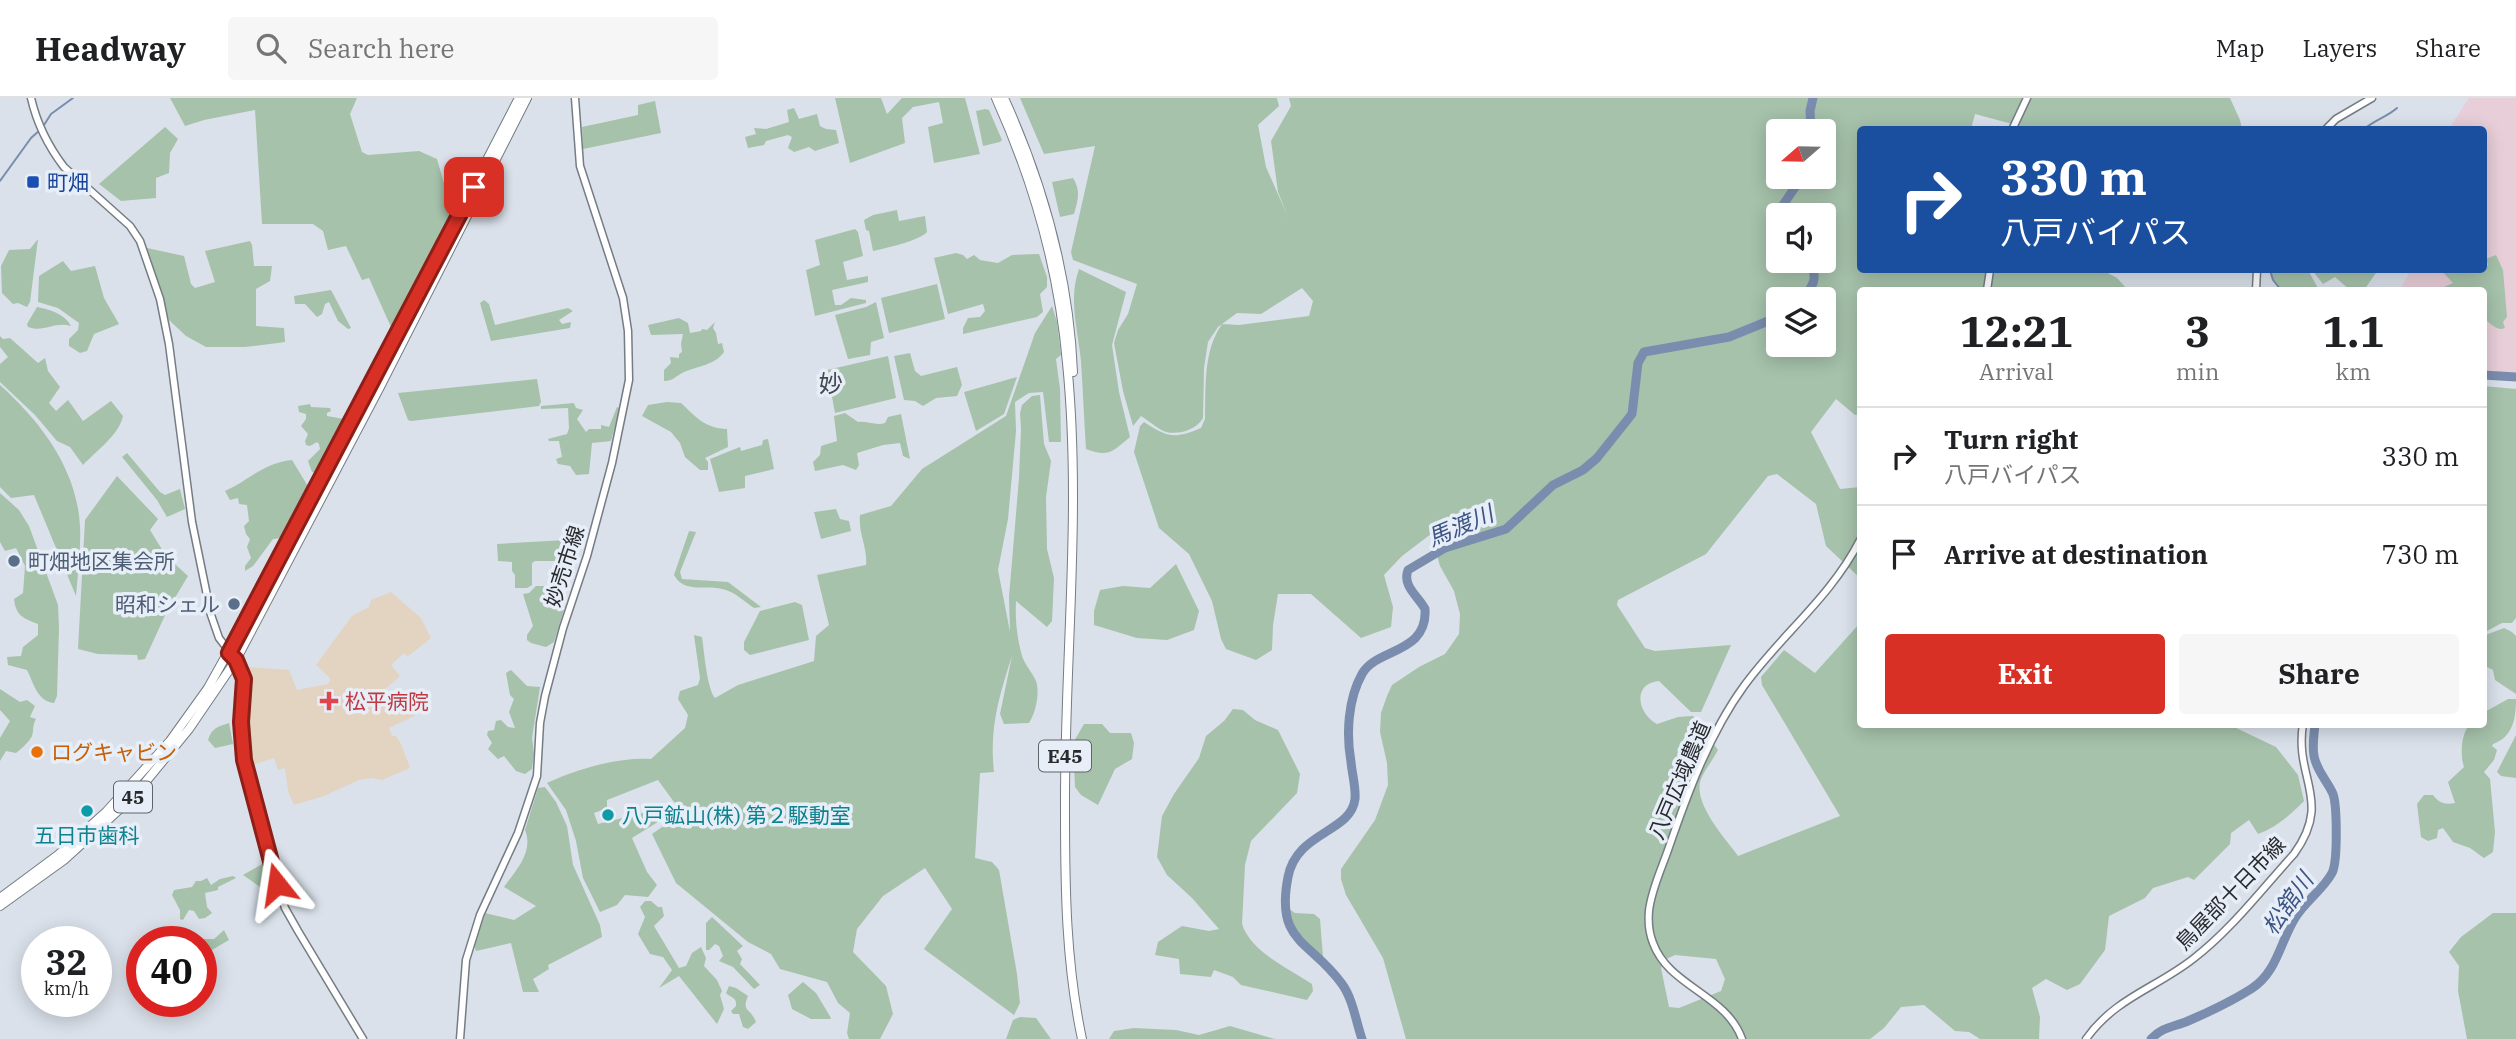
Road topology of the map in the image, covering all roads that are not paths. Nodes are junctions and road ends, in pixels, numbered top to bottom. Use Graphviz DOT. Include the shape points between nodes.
graph roads {
  1 [pos="31,98"];
  2 [pos="519,98"];
  3 [pos="527,98"];
  4 [pos="575,98"];
  5 [pos="996,98"];
  6 [pos="1004,98"];
  7 [pos="2027,98"];
  8 [pos="2372,98"];
  9 [pos="2014,126"];
  10 [pos="2329,126"];
  11 [pos="1073,471"];
  12 [pos="1857,545"];
  13 [pos="232,657"];
  14 [pos="2303,728"];
  15 [pos="0,898"];
  16 [pos="0,906"];
  17 [pos="363,1039"];
  18 [pos="460,1039"];
  19 [pos="1082,1039"];
  20 [pos="1742,1039"];
  21 [pos="2086,1039"];
  1 -- 13 [label="street" via="37,122 55,156 130,226 140,241 166,319 185,475 209,606 214,626"];
  2 -- 13 [label="highway, 45"];
  3 -- 13 [label="highway, 45" via="374,398"];
  4 -- 18 [label="street, 妙売市線" via="580,166 624,298 629,380 612,463 545,696 537,776 466,960"];
  5 -- 11 [label="highway, E45" via="1032,194 1058,296 1068,362"];
  6 -- 11 [label="highway, E45" via="1043,200 1066,301 1073,360"];
  7 -- 9 [label="street"];
  8 -- 10 [label="street"];
  11 -- 19 [label="highway, E45" via="1065,885 1070,963"];
  12 -- 20 [label="street, 八戸広域農道" via="1836,579 1725,715 1679,819 1651,899 1649,927 1660,957 1727,1014"];
  13 -- 15 [label="highway, 45" via="128,790 58,855"];
  13 -- 16 [label="highway, 45" via="189,729 134,796 64,860"];
  13 -- 17 [label="street" via="244,679 244,760 277,884 298,931"];
  14 -- 21 [label="street, 鳥屋部十日市線" via="2301,749 2313,811 2306,838 2206,948 2177,971 2119,1004"];
}
